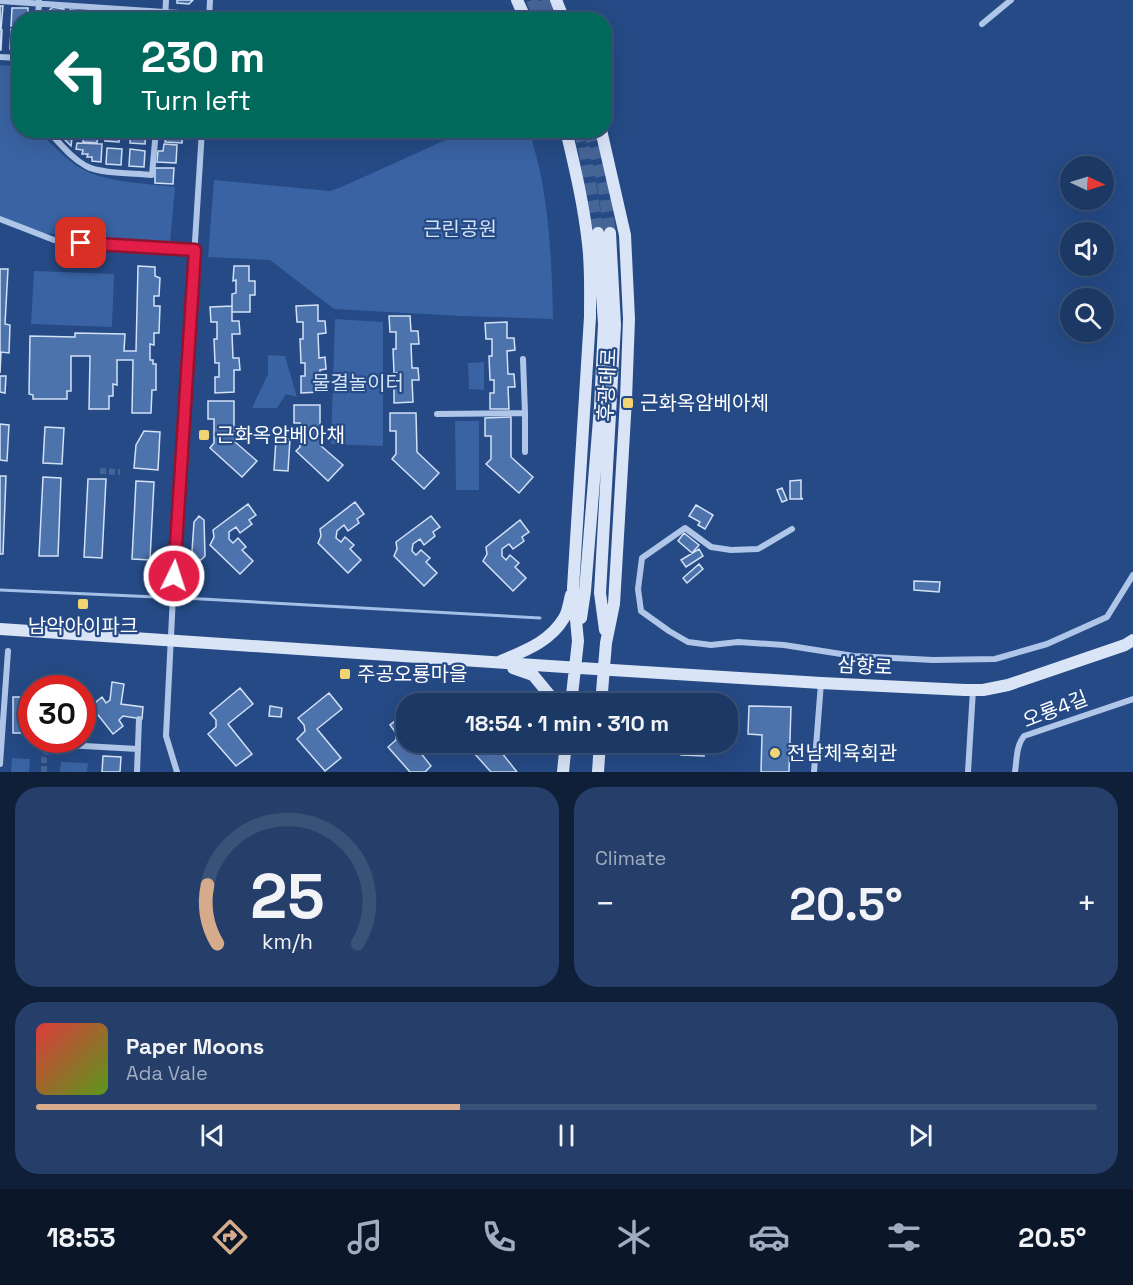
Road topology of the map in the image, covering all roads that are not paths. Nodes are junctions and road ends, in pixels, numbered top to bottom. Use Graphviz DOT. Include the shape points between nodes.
graph roads {
  1 [pos="166,0"];
  2 [pos="1011,0"];
  3 [pos="0,1"];
  4 [pos="39,2"];
  5 [pos="106,4"];
  6 [pos="166,12"];
  7 [pos="982,24"];
  8 [pos="55,138"];
  9 [pos="155,138"];
  10 [pos="202,138"];
  11 [pos="568,138"];
  12 [pos="603,138"];
  13 [pos="0,219"];
  14 [pos="195,250"];
  15 [pos="523,359"];
  16 [pos="525,413"];
  17 [pos="437,414"];
  18 [pos="525,452"];
  19 [pos="792,529"];
  20 [pos="1133,575"];
  21 [pos="573,588"];
  22 [pos="5,630"];
  23 [pos="171,640"];
  24 [pos="1133,640"];
  25 [pos="578,641"];
  26 [pos="606,643"];
  27 [pos="8,651"];
  28 [pos="498,662"];
  29 [pos="581,668"];
  30 [pos="603,669"];
  31 [pos="820,683"];
  32 [pos="973,690"];
  33 [pos="547,693"];
  34 [pos="574,693"];
  35 [pos="602,693"];
  36 [pos="1133,699"];
  37 [pos="139,719"];
  38 [pos="96,745"];
  39 [pos="138,749"];
  40 [pos="565,753"];
  41 [pos="599,753"];
  42 [pos="0,764"];
  43 [pos="137,772"];
  44 [pos="177,772"];
  45 [pos="563,772"];
  46 [pos="598,772"];
  47 [pos="814,772"];
  48 [pos="968,772"];
  49 [pos="1016,772"];
  1 -- 6 [label="street"];
  2 -- 7 [label="street"];
  3 -- 4 [label="street"];
  4 -- 5 [label="street"];
  5 -- 6 [label="street"];
  8 -- 9 [label="street" via="93,169 152,175"];
  10 -- 14 [label="street"];
  11 -- 21 [label="street, 후광대로" via="588,243 591,318"];
  12 -- 26 [label="street, 후광대로" via="625,235 629,319 614,604"];
  13 -- 14 [label="street" via="54,240"];
  14 -- 23 [label="street"];
  15 -- 16 [label="street"];
  16 -- 17 [label="street"];
  16 -- 18 [label="street"];
  19 -- 20 [label="street" via="758,549 731,550 711,547 685,528 642,558 638,589 641,611 678,637 699,644 761,643 865,657 995,659 1047,644 1107,617"];
  21 -- 25 [label="street, 후광대로"];
  21 -- 28 [label="street" via="564,618 550,635"];
  22 -- 23 [label="street, 삼향로"];
  23 -- 28 [label="street, 삼향로"];
  23 -- 44 [label="street" via="166,736"];
  24 -- 32 [label="street, 삼향로" via="1008,685"];
  25 -- 26 [label="street, 후광대로" via="600,407 604,233 615,325 600,593"];
  25 -- 29 [label="street, 후광대로"];
  26 -- 30 [label="street, 후광대로"];
  27 -- 42 [label="street"];
  28 -- 29 [label="street, 삼향로"];
  28 -- 33 [label="street" via="532,675"];
  29 -- 30 [label="street, 삼향로"];
  29 -- 34 [label="street, 후광대로"];
  30 -- 31 [label="street, 삼향로"];
  30 -- 35 [label="street, 후광대로"];
  31 -- 32 [label="street, 삼향로"];
  31 -- 47 [label="street"];
  32 -- 48 [label="street"];
  36 -- 49 [label="street, 오룡4길" via="1024,736 1019,742"];
  37 -- 39 [label="street"];
  38 -- 39 [label="street"];
  39 -- 43 [label="street"];
  40 -- 45 [label="street"];
  41 -- 46 [label="street"];
}
